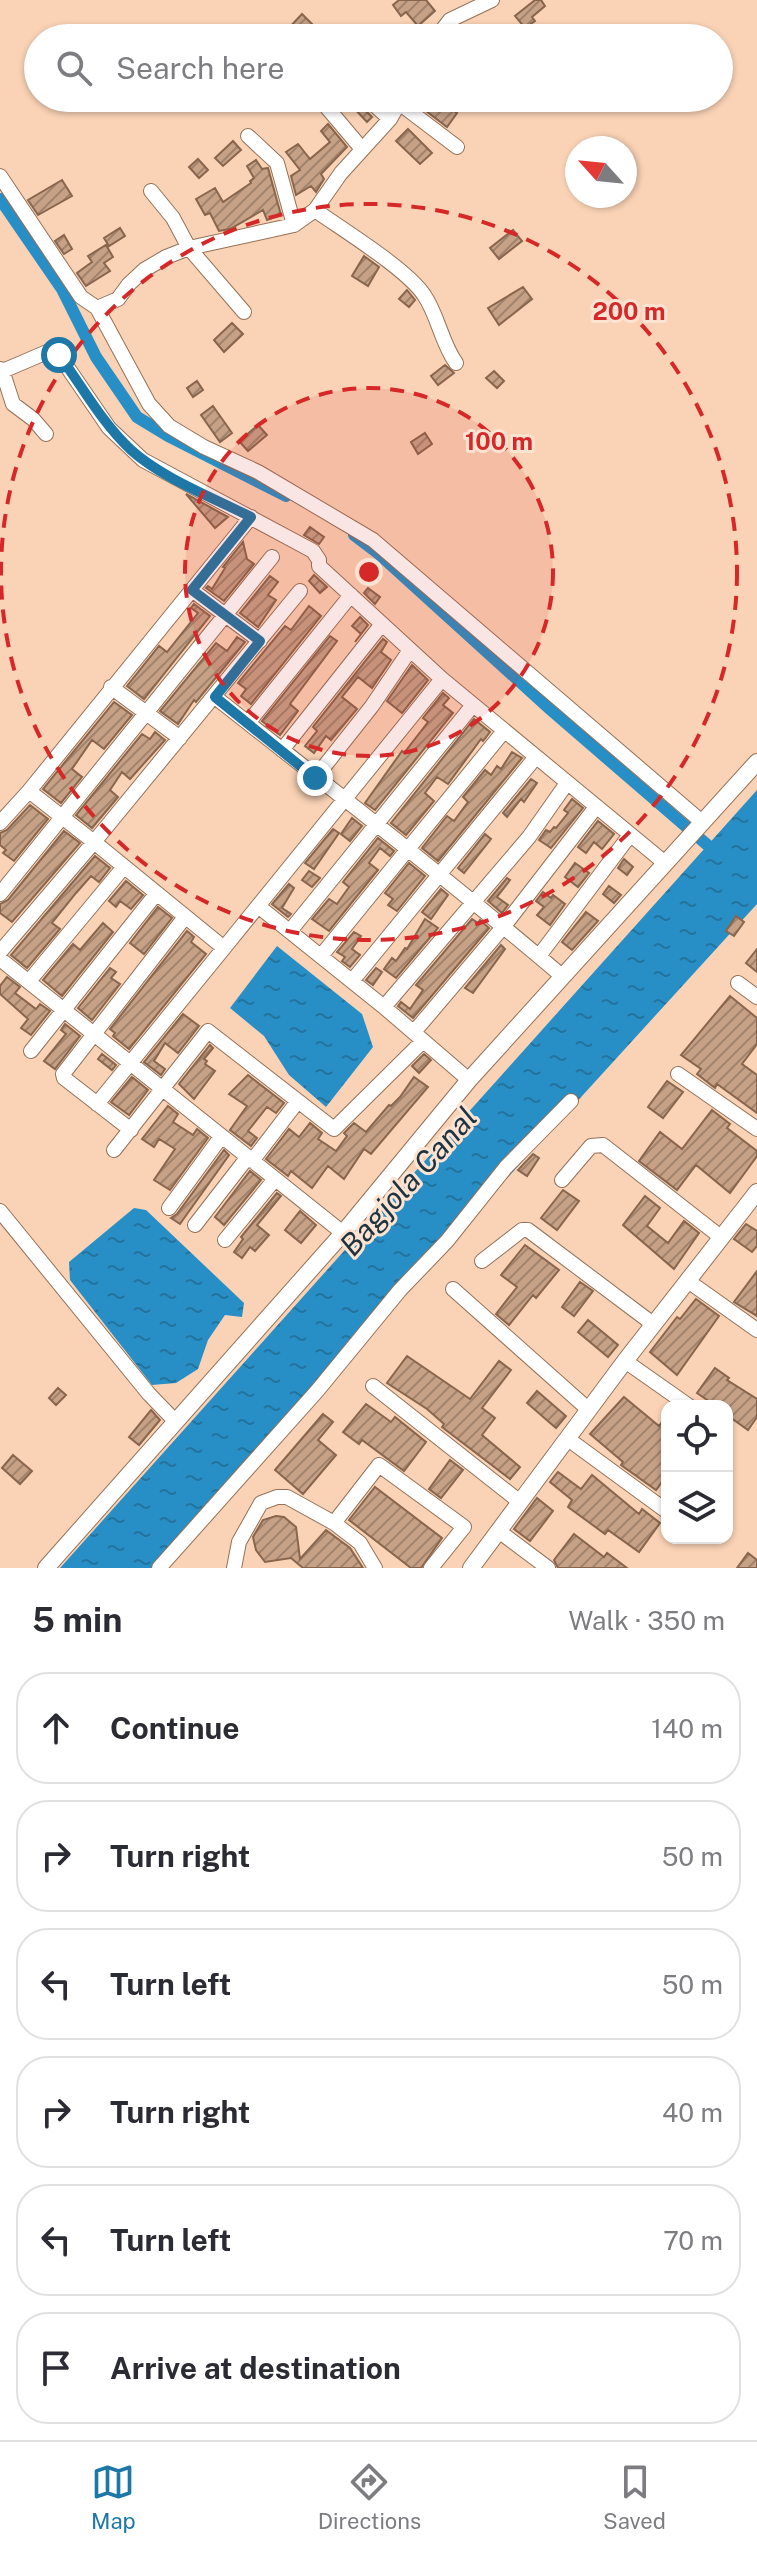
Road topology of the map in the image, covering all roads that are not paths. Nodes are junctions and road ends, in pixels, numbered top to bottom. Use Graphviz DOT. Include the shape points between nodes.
graph roads {
  1 [pos="492,0"];
  2 [pos="447,24"];
  3 [pos="331,112"];
  4 [pos="382,112"];
  5 [pos="394,112"];
  6 [pos="415,112"];
  7 [pos="390,119"];
  8 [pos="248,136"];
  9 [pos="457,147"];
  10 [pos="362,149"];
  11 [pos="0,176"];
  12 [pos="151,191"];
  13 [pos="315,210"];
  14 [pos="294,225"];
  15 [pos="189,248"];
  16 [pos="97,308"];
  17 [pos="244,312"];
  18 [pos="456,363"];
  19 [pos="1,369"];
  20 [pos="46,434"];
  21 [pos="251,517"];
  22 [pos="272,557"];
  23 [pos="192,590"];
  24 [pos="300,591"];
  25 [pos="351,595"];
  26 [pos="226,615"];
  27 [pos="382,624"];
  28 [pos="260,641"];
  29 [pos="410,650"];
  30 [pos="442,679"];
  31 [pos="111,687"];
  32 [pos="215,697"];
  33 [pos="473,705"];
  34 [pos="147,714"];
  35 [pos="248,723"];
  36 [pos="504,731"];
  37 [pos="180,738"];
  38 [pos="282,750"];
  39 [pos="535,758"];
  40 [pos="757,762"];
  41 [pos="315,778"];
  42 [pos="567,783"];
  43 [pos="29,791"];
  44 [pos="345,799"];
  45 [pos="596,807"];
  46 [pos="64,816"];
  47 [pos="0,823"];
  48 [pos="376,824"];
  49 [pos="699,825"];
  50 [pos="630,835"];
  51 [pos="94,842"];
  52 [pos="407,848"];
  53 [pos="665,863"];
  54 [pos="123,868"];
  55 [pos="439,873"];
  56 [pos="0,894"];
  57 [pos="156,894"];
  58 [pos="474,903"];
  59 [pos="258,906"];
  60 [pos="185,917"];
  61 [pos="504,926"];
  62 [pos="290,931"];
  63 [pos="224,948"];
  64 [pos="0,952"];
  65 [pos="321,956"];
  66 [pos="539,956"];
  67 [pos="0,959"];
  68 [pos="562,976"];
  69 [pos="30,980"];
  70 [pos="352,981"];
  71 [pos="738,983"];
  72 [pos="757,997"];
  73 [pos="384,1007"];
  74 [pos="63,1009"];
  75 [pos="95,1033"];
  76 [pos="419,1037"];
  77 [pos="31,1051"];
  78 [pos="128,1063"];
  79 [pos="678,1074"];
  80 [pos="469,1080"];
  81 [pos="161,1089"];
  82 [pos="298,1101"];
  83 [pos="571,1101"];
  84 [pos="97,1104"];
  85 [pos="757,1129"];
  86 [pos="131,1130"];
  87 [pos="221,1137"];
  88 [pos="114,1150"];
  89 [pos="249,1160"];
  90 [pos="275,1179"];
  91 [pos="562,1180"];
  92 [pos="754,1200"];
  93 [pos="169,1208"];
  94 [pos="0,1211"];
  95 [pos="195,1225"];
  96 [pos="343,1233"];
  97 [pos="722,1238"];
  98 [pos="225,1240"];
  99 [pos="482,1261"];
  100 [pos="688,1281"];
  101 [pos="453,1289"];
  102 [pos="653,1324"];
  103 [pos="757,1330"];
  104 [pos="625,1361"];
  105 [pos="373,1386"];
  106 [pos="680,1400"];
  107 [pos="589,1410"];
  108 [pos="176,1422"];
  109 [pos="568,1439"];
  110 [pos="520,1502"];
  111 [pos="661,1507"];
  112 [pos="334,1523"];
  113 [pos="500,1532"];
  114 [pos="46,1568"];
  115 [pos="159,1568"];
  116 [pos="234,1568"];
  117 [pos="375,1568"];
  118 [pos="431,1568"];
  119 [pos="471,1568"];
  120 [pos="548,1568"];
  1 -- 2 [label="street"];
  3 -- 10 [label="street"];
  4 -- 7 [label="street"];
  5 -- 7 [label="street"];
  6 -- 9 [label="street"];
  7 -- 10 [label="street"];
  8 -- 14 [label="street" via="277,163"];
  10 -- 13 [label="street"];
  11 -- 16 [label="street" via="81,297"];
  12 -- 15 [label="street"];
  13 -- 14 [label="street"];
  13 -- 18 [label="street" via="417,286"];
  14 -- 15 [label="street"];
  15 -- 16 [label="street" via="144,270 118,299"];
  15 -- 17 [label="street"];
  16 -- 49 [label="street" via="149,404 169,426 373,540"];
  19 -- 20 [label="street" via="13,404"];
  19 -- 21 [label="street" via="55,352 131,450"];
  21 -- 23 [label="street"];
  21 -- 25 [label="street" via="313,551 319,566"];
  22 -- 26 [label="street"];
  23 -- 26 [label="street"];
  23 -- 31 [label="street"];
  24 -- 28 [label="street"];
  25 -- 27 [label="street"];
  25 -- 35 [label="street"];
  26 -- 28 [label="street"];
  26 -- 34 [label="street"];
  27 -- 29 [label="street"];
  27 -- 38 [label="street"];
  28 -- 32 [label="street"];
  29 -- 30 [label="street"];
  29 -- 41 [label="street"];
  30 -- 33 [label="street"];
  30 -- 44 [label="street"];
  31 -- 34 [label="street"];
  31 -- 43 [label="street"];
  32 -- 35 [label="street"];
  32 -- 37 [label="street"];
  33 -- 36 [label="street"];
  33 -- 48 [label="street"];
  34 -- 37 [label="street"];
  34 -- 46 [label="street"];
  35 -- 38 [label="street"];
  36 -- 39 [label="street"];
  36 -- 52 [label="street"];
  37 -- 51 [label="street"];
  38 -- 41 [label="street"];
  39 -- 42 [label="street"];
  39 -- 55 [label="street"];
  40 -- 49 [label="street"];
  41 -- 44 [label="street"];
  42 -- 45 [label="street"];
  42 -- 58 [label="street"];
  43 -- 46 [label="street"];
  43 -- 47 [label="street"];
  44 -- 48 [label="street"];
  44 -- 59 [label="street"];
  45 -- 50 [label="street"];
  45 -- 61 [label="street"];
  46 -- 51 [label="street"];
  46 -- 56 [label="street"];
  48 -- 52 [label="street"];
  48 -- 62 [label="street"];
  49 -- 53 [label="street"];
  50 -- 53 [label="street"];
  50 -- 66 [label="street"];
  51 -- 54 [label="street"];
  51 -- 64 [label="street"];
  52 -- 55 [label="street"];
  52 -- 65 [label="street"];
  53 -- 68 [label="street"];
  54 -- 57 [label="street"];
  54 -- 69 [label="street"];
  55 -- 58 [label="street"];
  55 -- 70 [label="street"];
  57 -- 60 [label="street"];
  57 -- 74 [label="street"];
  58 -- 61 [label="street"];
  58 -- 73 [label="street"];
  59 -- 62 [label="street"];
  59 -- 63 [label="street"];
  60 -- 63 [label="street"];
  60 -- 75 [label="street"];
  61 -- 66 [label="street"];
  61 -- 76 [label="street"];
  62 -- 65 [label="street"];
  63 -- 78 [label="street"];
  65 -- 70 [label="street"];
  66 -- 68 [label="street"];
  67 -- 69 [label="street"];
  68 -- 80 [label="street"];
  69 -- 74 [label="street"];
  70 -- 73 [label="street"];
  71 -- 72 [label="street"];
  73 -- 76 [label="street"];
  74 -- 75 [label="street"];
  74 -- 77 [label="street"];
  75 -- 78 [label="street"];
  75 -- 84 [label="street" via="63,1077"];
  76 -- 80 [label="street"];
  76 -- 82 [label="street" via="338,1128"];
  78 -- 81 [label="street"];
  78 -- 84 [label="street"];
  79 -- 85 [label="street"];
  80 -- 96 [label="street"];
  81 -- 82 [label="street" via="208,1031"];
  81 -- 86 [label="street"];
  81 -- 87 [label="street"];
  82 -- 89 [label="street"];
  83 -- 115 [label="street" via="506,1167"];
  84 -- 86 [label="street"];
  86 -- 88 [label="street"];
  87 -- 89 [label="street"];
  87 -- 93 [label="street"];
  89 -- 90 [label="street"];
  89 -- 95 [label="street"];
  90 -- 96 [label="street"];
  90 -- 98 [label="street"];
  91 -- 97 [label="street" via="591,1146 603,1145"];
  92 -- 97 [label="street"];
  94 -- 108 [label="street"];
  96 -- 108 [label="street"];
  97 -- 100 [label="street"];
  99 -- 102 [label="street" via="528,1230"];
  100 -- 102 [label="street"];
  100 -- 103 [label="street"];
  101 -- 107 [label="street"];
  102 -- 104 [label="street"];
  104 -- 106 [label="street"];
  104 -- 107 [label="street"];
  105 -- 110 [label="street"];
  107 -- 109 [label="street"];
  108 -- 114 [label="street"];
  109 -- 110 [label="street"];
  109 -- 111 [label="street"];
  110 -- 113 [label="street"];
  112 -- 116 [label="street" via="287,1497 261,1503 239,1542"];
  112 -- 117 [label="street" via="360,1543"];
  112 -- 118 [label="street" via="379,1465 464,1527"];
  113 -- 119 [label="street"];
  113 -- 120 [label="street"];
}
